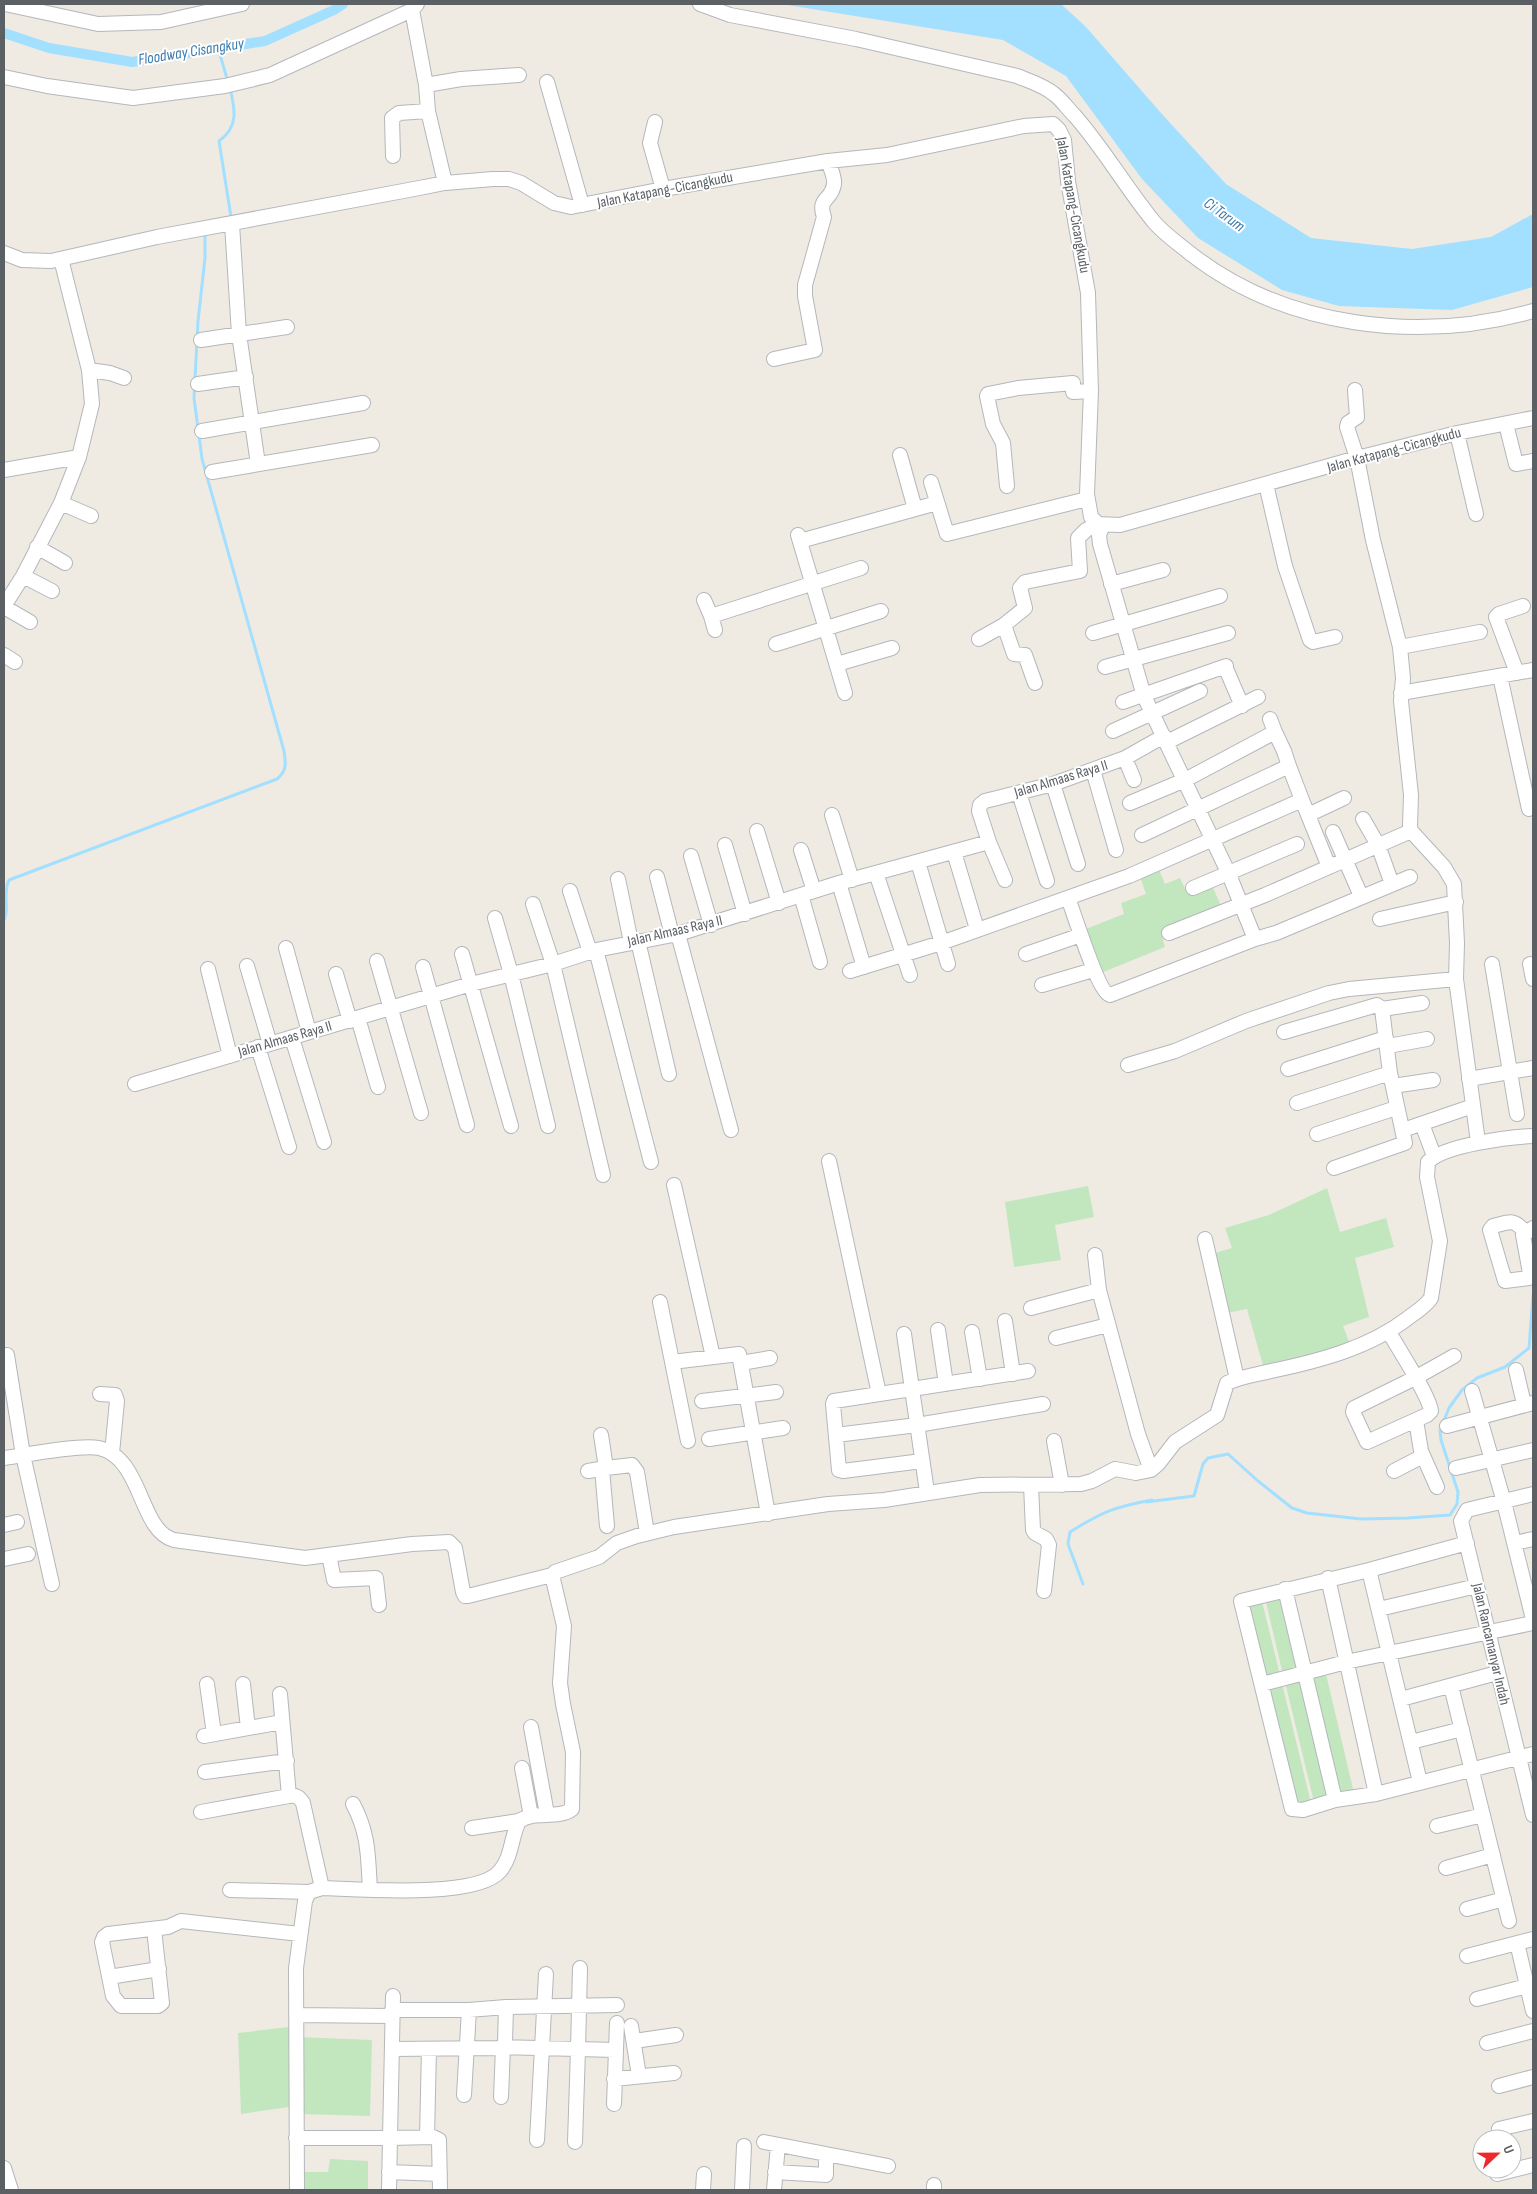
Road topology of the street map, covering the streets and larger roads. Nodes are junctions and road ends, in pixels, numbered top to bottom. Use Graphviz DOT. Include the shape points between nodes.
graph roads {
  1 [pos="5,4"];
  2 [pos="242,4"];
  3 [pos="700,4"];
  4 [pos="414,7"];
  5 [pos="519,75"];
  6 [pos="4,77"];
  7 [pos="547,82"];
  8 [pos="426,85"];
  9 [pos="1062,101"];
  10 [pos="428,111"];
  11 [pos="655,122"];
  12 [pos="1052,124"];
  13 [pos="393,156"];
  14 [pos="828,160"];
  15 [pos="445,183"];
  16 [pos="663,188"];
  17 [pos="582,206"];
  18 [pos="232,224"];
  19 [pos="4,253"];
  20 [pos="61,259"];
  21 [pos="1533,311"];
  22 [pos="287,327"];
  23 [pos="239,334"];
  24 [pos="201,340"];
  25 [pos="774,359"];
  26 [pos="89,370"];
  27 [pos="246,377"];
  28 [pos="124,378"];
  29 [pos="198,384"];
  30 [pos="1355,390"];
  31 [pos="1091,391"];
  32 [pos="364,403"];
  33 [pos="1533,418"];
  34 [pos="252,422"];
  35 [pos="1506,424"];
  36 [pos="202,431"];
  37 [pos="1457,433"];
  38 [pos="372,445"];
  39 [pos="900,455"];
  40 [pos="79,457"];
  41 [pos="1357,458"];
  42 [pos="1533,461"];
  43 [pos="258,464"];
  44 [pos="4,470"];
  45 [pos="212,472"];
  46 [pos="931,482"];
  47 [pos="1266,484"];
  48 [pos="1007,486"];
  49 [pos="1087,499"];
  50 [pos="61,503"];
  51 [pos="937,503"];
  52 [pos="915,509"];
  53 [pos="1476,514"];
  54 [pos="91,516"];
  55 [pos="1100,525"];
  56 [pos="37,546"];
  57 [pos="65,563"];
  58 [pos="861,568"];
  59 [pos="1163,570"];
  60 [pos="23,576"];
  61 [pos="1112,584"];
  62 [pos="813,585"];
  63 [pos="52,591"];
  64 [pos="1220,596"];
  65 [pos="704,600"];
  66 [pos="4,606"];
  67 [pos="1523,606"];
  68 [pos="881,611"];
  69 [pos="711,616"];
  70 [pos="30,622"];
  71 [pos="1123,624"];
  72 [pos="1004,626"];
  73 [pos="826,627"];
  74 [pos="715,630"];
  75 [pos="1093,632"];
  76 [pos="1480,632"];
  77 [pos="1228,633"];
  78 [pos="1336,637"];
  79 [pos="979,639"];
  80 [pos="776,644"];
  81 [pos="1400,647"];
  82 [pos="892,648"];
  83 [pos="1133,659"];
  84 [pos="837,664"];
  85 [pos="1105,666"];
  86 [pos="1533,670"];
  87 [pos="1517,673"];
  88 [pos="1500,676"];
  89 [pos="1035,684"];
  90 [pos="1200,691"];
  91 [pos="845,693"];
  92 [pos="1401,693"];
  93 [pos="1144,696"];
  94 [pos="1258,698"];
  95 [pos="1123,702"];
  96 [pos="1242,706"];
  97 [pos="1152,713"];
  98 [pos="1113,731"];
  99 [pos="1165,739"];
  100 [pos="1125,758"];
  101 [pos="1289,766"];
  102 [pos="1093,770"];
  103 [pos="1134,780"];
  104 [pos="1185,780"];
  105 [pos="1053,784"];
  106 [pos="1019,793"];
  107 [pos="1344,798"];
  108 [pos="1302,800"];
  109 [pos="1130,803"];
  110 [pos="1199,809"];
  111 [pos="1529,809"];
  112 [pos="1308,815"];
  113 [pos="832,816"];
  114 [pos="1363,818"];
  115 [pos="757,831"];
  116 [pos="1411,831"];
  117 [pos="1333,832"];
  118 [pos="1142,834"];
  119 [pos="1213,840"];
  120 [pos="989,842"];
  121 [pos="1297,844"];
  122 [pos="1378,844"];
  123 [pos="724,845"];
  124 [pos="801,850"];
  125 [pos="1116,850"];
  126 [pos="954,852"];
  127 [pos="691,856"];
  128 [pos="1345,859"];
  129 [pos="918,862"];
  130 [pos="1078,864"];
  131 [pos="1329,867"];
  132 [pos="1228,872"];
  133 [pos="876,873"];
  134 [pos="657,877"];
  135 [pos="1410,877"];
  136 [pos="618,879"];
  137 [pos="1005,880"];
  138 [pos="1047,881"];
  139 [pos="846,882"];
  140 [pos="1392,884"];
  141 [pos="1193,888"];
  142 [pos="570,891"];
  143 [pos="808,894"];
  144 [pos="1361,896"];
  145 [pos="1068,898"];
  146 [pos="1456,902"];
  147 [pos="779,903"];
  148 [pos="533,904"];
  149 [pos="1242,904"];
  150 [pos="745,914"];
  151 [pos="495,918"];
  152 [pos="1380,919"];
  153 [pos="711,924"];
  154 [pos="977,929"];
  155 [pos="1169,933"];
  156 [pos="675,935"];
  157 [pos="1081,935"];
  158 [pos="1255,939"];
  159 [pos="634,941"];
  160 [pos="940,943"];
  161 [pos="286,948"];
  162 [pos="593,951"];
  163 [pos="462,954"];
  164 [pos="903,954"];
  165 [pos="1026,954"];
  166 [pos="377,961"];
  167 [pos="820,962"];
  168 [pos="553,964"];
  169 [pos="948,964"];
  170 [pos="1492,964"];
  171 [pos="1530,964"];
  172 [pos="247,966"];
  173 [pos="423,967"];
  174 [pos="864,967"];
  175 [pos="208,969"];
  176 [pos="1094,970"];
  177 [pos="850,972"];
  178 [pos="336,974"];
  179 [pos="512,974"];
  180 [pos="910,975"];
  181 [pos="1533,978"];
  182 [pos="1456,980"];
  183 [pos="471,984"];
  184 [pos="1042,985"];
  185 [pos="432,996"];
  186 [pos="1422,1003"];
  187 [pos="392,1008"];
  188 [pos="1382,1009"];
  189 [pos="354,1019"];
  190 [pos="309,1032"];
  191 [pos="1284,1032"];
  192 [pos="292,1038"];
  193 [pos="1427,1039"];
  194 [pos="1387,1042"];
  195 [pos="264,1046"];
  196 [pos="230,1056"];
  197 [pos="1128,1065"];
  198 [pos="1533,1068"];
  199 [pos="1288,1069"];
  200 [pos="1510,1072"];
  201 [pos="669,1074"];
  202 [pos="1392,1079"];
  203 [pos="1469,1079"];
  204 [pos="1433,1080"];
  205 [pos="135,1084"];
  206 [pos="378,1087"];
  207 [pos="1297,1103"];
  208 [pos="1473,1106"];
  209 [pos="1396,1108"];
  210 [pos="421,1113"];
  211 [pos="1518,1114"];
  212 [pos="1422,1124"];
  213 [pos="467,1125"];
  214 [pos="510,1126"];
  215 [pos="548,1126"];
  216 [pos="731,1130"];
  217 [pos="1403,1130"];
  218 [pos="1317,1134"];
  219 [pos="1533,1136"];
  220 [pos="324,1142"];
  221 [pos="1478,1142"];
  222 [pos="289,1147"];
  223 [pos="1434,1156"];
  224 [pos="829,1161"];
  225 [pos="651,1162"];
  226 [pos="1334,1168"];
  227 [pos="603,1175"];
  228 [pos="674,1185"];
  229 [pos="1205,1239"];
  230 [pos="1095,1255"];
  231 [pos="1099,1290"];
  232 [pos="660,1302"];
  233 [pos="1031,1308"];
  234 [pos="1005,1321"];
  235 [pos="1108,1325"];
  236 [pos="938,1330"];
  237 [pos="972,1332"];
  238 [pos="1389,1332"];
  239 [pos="904,1334"];
  240 [pos="1056,1338"];
  241 [pos="7,1355"];
  242 [pos="1454,1356"];
  243 [pos="713,1357"];
  244 [pos="770,1358"];
  245 [pos="672,1362"];
  246 [pos="741,1363"];
  247 [pos="1516,1370"];
  248 [pos="1028,1371"];
  249 [pos="1013,1374"];
  250 [pos="1415,1378"];
  251 [pos="980,1379"];
  252 [pos="1237,1379"];
  253 [pos="946,1384"];
  254 [pos="912,1390"];
  255 [pos="1472,1391"];
  256 [pos="776,1392"];
  257 [pos="100,1394"];
  258 [pos="879,1394"];
  259 [pos="747,1396"];
  260 [pos="702,1401"];
  261 [pos="1529,1403"];
  262 [pos="1042,1404"];
  263 [pos="1480,1418"];
  264 [pos="1416,1420"];
  265 [pos="917,1425"];
  266 [pos="1447,1426"];
  267 [pos="783,1428"];
  268 [pos="753,1434"];
  269 [pos="601,1435"];
  270 [pos="836,1435"];
  271 [pos="709,1439"];
  272 [pos="688,1441"];
  273 [pos="1054,1441"];
  274 [pos="1533,1450"];
  275 [pos="112,1453"];
  276 [pos="22,1455"];
  277 [pos="1424,1456"];
  278 [pos="4,1458"];
  279 [pos="1492,1459"];
  280 [pos="922,1461"];
  281 [pos="1456,1468"];
  282 [pos="598,1469"];
  283 [pos="1151,1470"];
  284 [pos="1394,1471"];
  285 [pos="1031,1485"];
  286 [pos="1062,1485"];
  287 [pos="1437,1486"];
  288 [pos="927,1492"];
  289 [pos="1533,1494"];
  290 [pos="1504,1502"];
  291 [pos="768,1514"];
  292 [pos="607,1526"];
  293 [pos="647,1533"];
  294 [pos="1533,1539"];
  295 [pos="1466,1543"];
  296 [pos="1514,1543"];
  297 [pos="28,1554"];
  298 [pos="330,1555"];
  299 [pos="4,1559"];
  300 [pos="1370,1570"];
  301 [pos="552,1575"];
  302 [pos="1328,1578"];
  303 [pos="52,1584"];
  304 [pos="1477,1586"];
  305 [pos="1529,1587"];
  306 [pos="1286,1589"];
  307 [pos="1044,1591"];
  308 [pos="379,1605"];
  309 [pos="1379,1609"];
  310 [pos="1533,1618"];
  311 [pos="1533,1623"];
  312 [pos="1488,1632"];
  313 [pos="1390,1653"];
  314 [pos="1346,1662"];
  315 [pos="1498,1673"];
  316 [pos="1304,1674"];
  317 [pos="208,1684"];
  318 [pos="243,1684"];
  319 [pos="1262,1684"];
  320 [pos="1451,1686"];
  321 [pos="280,1694"];
  322 [pos="1401,1699"];
  323 [pos="282,1722"];
  324 [pos="531,1726"];
  325 [pos="248,1728"];
  326 [pos="1462,1729"];
  327 [pos="1411,1742"];
  328 [pos="1533,1754"];
  329 [pos="1518,1757"];
  330 [pos="287,1761"];
  331 [pos="522,1768"];
  332 [pos="1472,1769"];
  333 [pos="205,1772"];
  334 [pos="1420,1782"];
  335 [pos="1376,1794"];
  336 [pos="289,1796"];
  337 [pos="1335,1800"];
  338 [pos="353,1804"];
  339 [pos="201,1812"];
  340 [pos="547,1814"];
  341 [pos="1483,1815"];
  342 [pos="1533,1815"];
  343 [pos="525,1818"];
  344 [pos="1437,1826"];
  345 [pos="472,1828"];
  346 [pos="1493,1855"];
  347 [pos="1446,1868"];
  348 [pos="230,1890"];
  349 [pos="316,1890"];
  350 [pos="370,1890"];
  351 [pos="1504,1899"];
  352 [pos="1467,1909"];
  353 [pos="1509,1921"];
  354 [pos="154,1929"];
  355 [pos="300,1934"];
  356 [pos="1533,1939"];
  357 [pos="1517,1943"];
  358 [pos="1467,1956"];
  359 [pos="580,1968"];
  360 [pos="159,1969"];
  361 [pos="546,1974"];
  362 [pos="109,1977"];
  363 [pos="1527,1986"];
  364 [pos="1477,1999"];
  365 [pos="618,2005"];
  366 [pos="544,2006"];
  367 [pos="579,2006"];
  368 [pos="393,2007"];
  369 [pos="506,2008"];
  370 [pos="469,2010"];
  371 [pos="1533,2011"];
  372 [pos="296,2015"];
  373 [pos="617,2023"];
  374 [pos="631,2026"];
  375 [pos="1533,2031"];
  376 [pos="676,2036"];
  377 [pos="634,2040"];
  378 [pos="1487,2044"];
  379 [pos="503,2047"];
  380 [pos="541,2047"];
  381 [pos="392,2049"];
  382 [pos="429,2049"];
  383 [pos="578,2049"];
  384 [pos="467,2050"];
  385 [pos="615,2050"];
  386 [pos="674,2073"];
  387 [pos="639,2076"];
  388 [pos="1533,2077"];
  389 [pos="614,2079"];
  390 [pos="1500,2086"];
  391 [pos="464,2095"];
  392 [pos="501,2097"];
  393 [pos="614,2104"];
  394 [pos="1533,2121"];
  395 [pos="1499,2129"];
  396 [pos="427,2137"];
  397 [pos="296,2138"];
  398 [pos="390,2138"];
  399 [pos="537,2140"];
  400 [pos="575,2142"];
  401 [pos="764,2142"];
  402 [pos="778,2145"];
  403 [pos="744,2146"];
  404 [pos="826,2154"];
  405 [pos="888,2166"];
  406 [pos="4,2168"];
  407 [pos="389,2172"];
  408 [pos="775,2172"];
  409 [pos="440,2174"];
  410 [pos="704,2174"];
  411 [pos="11,2190"];
  412 [pos="296,2190"];
  413 [pos="389,2190"];
  414 [pos="440,2190"];
  415 [pos="703,2190"];
  416 [pos="742,2190"];
  417 [pos="774,2190"];
  1 -- 2 [label="street" via="98,24 161,22"];
  3 -- 9 [label="street" via="730,14 1017,76 1046,89"];
  4 -- 6 [label="street" via="270,75 225,86 133,98"];
  4 -- 8 [label="street"];
  5 -- 8 [label="street"];
  7 -- 17 [label="street"];
  8 -- 10 [label="street"];
  9 -- 12 [label="street" via="1058,119"];
  9 -- 21 [label="street" via="1091,134 1155,224 1202,263 1234,284 1280,302 1358,324 1405,327 1460,324"];
  10 -- 13 [label="street" via="399,113 392,118"];
  10 -- 15 [label="street"];
  11 -- 16 [label="street" via="650,143"];
  12 -- 14 [label="street, Jalan Katapang-Cicangkudu" via="1024,126 887,156"];
  12 -- 31 [label="street, Jalan Katapang-Cicangkudu" via="1064,140 1088,293"];
  14 -- 16 [label="street, Jalan Katapang-Cicangkudu"];
  14 -- 25 [label="street" via="835,183 832,193 822,202 824,217 804,285 815,350"];
  15 -- 17 [label="street, Jalan Katapang-Cicangkudu" via="509,179 554,203"];
  15 -- 18 [label="street, Jalan Katapang-Cicangkudu"];
  16 -- 17 [label="street, Jalan Katapang-Cicangkudu"];
  18 -- 20 [label="street, Jalan Katapang-Cicangkudu"];
  18 -- 23 [label="street"];
  19 -- 20 [label="street, Jalan Katapang-Cicangkudu" via="36,262"];
  20 -- 26 [label="street"];
  22 -- 23 [label="street"];
  23 -- 24 [label="street"];
  23 -- 27 [label="street"];
  26 -- 28 [label="street" via="110,372"];
  26 -- 40 [label="street" via="92,404"];
  27 -- 29 [label="street"];
  27 -- 34 [label="street"];
  30 -- 41 [label="street" via="1357,417 1347,427"];
  31 -- 48 [label="street" via="1073,392 1073,383 1018,388 986,396 993,424 1003,443"];
  31 -- 49 [label="street, Jalan Katapang-Cicangkudu"];
  32 -- 34 [label="street"];
  33 -- 35 [label="street, Jalan Katapang-Cicangkudu"];
  34 -- 36 [label="street"];
  34 -- 43 [label="street"];
  35 -- 37 [label="street, Jalan Katapang-Cicangkudu"];
  35 -- 42 [label="street" via="1516,464"];
  37 -- 41 [label="street, Jalan Katapang-Cicangkudu"];
  37 -- 53 [label="street"];
  38 -- 43 [label="street"];
  39 -- 52 [label="street"];
  40 -- 44 [label="street"];
  40 -- 50 [label="street"];
  41 -- 47 [label="street, Jalan Katapang-Cicangkudu"];
  41 -- 81 [label="street" via="1373,540"];
  43 -- 45 [label="street"];
  46 -- 51 [label="street"];
  47 -- 55 [label="street, Jalan Katapang-Cicangkudu" via="1128,523"];
  47 -- 78 [label="street" via="1284,566 1310,640"];
  49 -- 51 [label="street" via="947,534"];
  49 -- 55 [label="street, Jalan Katapang-Cicangkudu" via="1091,517"];
  50 -- 54 [label="street"];
  50 -- 56 [label="street"];
  51 -- 52 [label="street"];
  52 -- 62 [label="street" via="799,538"];
  55 -- 61 [label="street" via="1100,544"];
  55 -- 72 [label="street" via="1078,538 1080,571 1025,582 1020,588 1025,608"];
  56 -- 57 [label="street"];
  56 -- 60 [label="street"];
  58 -- 62 [label="street"];
  59 -- 61 [label="street"];
  60 -- 63 [label="street"];
  60 -- 66 [label="street"];
  61 -- 71 [label="street"];
  62 -- 69 [label="street"];
  62 -- 73 [label="street"];
  64 -- 71 [label="street"];
  65 -- 69 [label="street"];
  66 -- 70 [label="street"];
  67 -- 87 [label="street" via="1496,616"];
  68 -- 73 [label="street"];
  69 -- 74 [label="street"];
  71 -- 75 [label="street"];
  71 -- 83 [label="street"];
  72 -- 79 [label="street"];
  72 -- 89 [label="street" via="1014,654 1025,655"];
  73 -- 80 [label="street"];
  73 -- 84 [label="street"];
  76 -- 81 [label="street"];
  77 -- 83 [label="street"];
  81 -- 92 [label="street"];
  82 -- 84 [label="street"];
  83 -- 85 [label="street"];
  83 -- 93 [label="street"];
  84 -- 91 [label="street"];
  86 -- 87 [label="street"];
  87 -- 88 [label="street"];
  88 -- 92 [label="street"];
  88 -- 111 [label="street"];
  90 -- 97 [label="street"];
  92 -- 116 [label="street" via="1410,780"];
  93 -- 95 [label="street"];
  93 -- 96 [label="street" via="1227,669"];
  93 -- 97 [label="street"];
  94 -- 96 [label="street, Jalan Almaas Raya II"];
  96 -- 99 [label="street, Jalan Almaas Raya II"];
  97 -- 98 [label="street"];
  97 -- 99 [label="street"];
  99 -- 100 [label="street, Jalan Almaas Raya II"];
  99 -- 104 [label="street"];
  100 -- 102 [label="street, Jalan Almaas Raya II"];
  100 -- 103 [label="street"];
  101 -- 104 [label="street" via="1272,725"];
  101 -- 108 [label="street"];
  101 -- 110 [label="street"];
  102 -- 105 [label="street, Jalan Almaas Raya II"];
  102 -- 125 [label="street"];
  104 -- 109 [label="street"];
  104 -- 110 [label="street"];
  105 -- 106 [label="street, Jalan Almaas Raya II"];
  105 -- 130 [label="street"];
  106 -- 120 [label="street, Jalan Almaas Raya II" via="980,805"];
  106 -- 138 [label="street"];
  107 -- 112 [label="street"];
  108 -- 112 [label="street"];
  108 -- 119 [label="street"];
  110 -- 118 [label="street"];
  110 -- 119 [label="street"];
  112 -- 131 [label="street"];
  113 -- 139 [label="street"];
  114 -- 122 [label="street"];
  115 -- 147 [label="street"];
  116 -- 122 [label="street"];
  116 -- 146 [label="street" via="1452,878"];
  117 -- 128 [label="street"];
  119 -- 132 [label="street"];
  119 -- 145 [label="street"];
  120 -- 126 [label="street, Jalan Almaas Raya II"];
  120 -- 137 [label="street"];
  121 -- 132 [label="street"];
  122 -- 128 [label="street"];
  122 -- 140 [label="street"];
  123 -- 150 [label="street"];
  124 -- 143 [label="street"];
  126 -- 129 [label="street, Jalan Almaas Raya II"];
  126 -- 154 [label="street"];
  127 -- 153 [label="street"];
  128 -- 131 [label="street"];
  128 -- 144 [label="street"];
  129 -- 133 [label="street, Jalan Almaas Raya II"];
  129 -- 160 [label="street"];
  131 -- 149 [label="street"];
  132 -- 141 [label="street"];
  132 -- 149 [label="street"];
  133 -- 139 [label="street, Jalan Almaas Raya II"];
  133 -- 164 [label="street"];
  134 -- 156 [label="street"];
  135 -- 140 [label="street"];
  136 -- 159 [label="street"];
  139 -- 143 [label="street, Jalan Almaas Raya II"];
  139 -- 174 [label="street"];
  140 -- 144 [label="street"];
  142 -- 162 [label="street"];
  143 -- 147 [label="street, Jalan Almaas Raya II"];
  143 -- 167 [label="street"];
  144 -- 158 [label="street"];
  145 -- 154 [label="street"];
  145 -- 157 [label="street"];
  146 -- 152 [label="street"];
  146 -- 182 [label="street"];
  147 -- 150 [label="street, Jalan Almaas Raya II"];
  148 -- 168 [label="street"];
  149 -- 155 [label="street"];
  149 -- 158 [label="street"];
  150 -- 153 [label="street, Jalan Almaas Raya II"];
  151 -- 179 [label="street"];
  153 -- 156 [label="street, Jalan Almaas Raya II"];
  154 -- 160 [label="street"];
  156 -- 159 [label="street, Jalan Almaas Raya II"];
  156 -- 216 [label="street"];
  157 -- 165 [label="street"];
  157 -- 176 [label="street"];
  158 -- 176 [label="street" via="1110,995 1104,992"];
  159 -- 162 [label="street, Jalan Almaas Raya II"];
  159 -- 201 [label="street"];
  160 -- 164 [label="street"];
  160 -- 169 [label="street"];
  161 -- 190 [label="street"];
  162 -- 168 [label="street, Jalan Almaas Raya II"];
  162 -- 225 [label="street"];
  163 -- 183 [label="street"];
  164 -- 174 [label="street"];
  164 -- 180 [label="street"];
  166 -- 187 [label="street"];
  168 -- 179 [label="street, Jalan Almaas Raya II"];
  168 -- 227 [label="street"];
  170 -- 200 [label="street"];
  171 -- 181 [label="street"];
  172 -- 195 [label="street"];
  173 -- 185 [label="street"];
  174 -- 177 [label="street"];
  175 -- 196 [label="street"];
  176 -- 184 [label="street"];
  178 -- 189 [label="street"];
  179 -- 183 [label="street, Jalan Almaas Raya II"];
  179 -- 215 [label="street"];
  182 -- 197 [label="street" via="1329,993 1246,1021 1175,1051"];
  182 -- 203 [label="street"];
  183 -- 185 [label="street, Jalan Almaas Raya II"];
  183 -- 214 [label="street"];
  185 -- 187 [label="street, Jalan Almaas Raya II"];
  185 -- 213 [label="street"];
  186 -- 188 [label="street"];
  187 -- 189 [label="street, Jalan Almaas Raya II"];
  187 -- 210 [label="street"];
  188 -- 191 [label="street" via="1377,1005"];
  188 -- 194 [label="street"];
  189 -- 190 [label="street, Jalan Almaas Raya II"];
  189 -- 206 [label="street"];
  190 -- 192 [label="street, Jalan Almaas Raya II"];
  192 -- 195 [label="street, Jalan Almaas Raya II"];
  192 -- 220 [label="street"];
  193 -- 194 [label="street"];
  194 -- 199 [label="street"];
  194 -- 202 [label="street"];
  195 -- 196 [label="street, Jalan Almaas Raya II"];
  195 -- 222 [label="street"];
  196 -- 205 [label="street, Jalan Almaas Raya II"];
  198 -- 200 [label="street"];
  200 -- 203 [label="street"];
  200 -- 211 [label="street"];
  202 -- 204 [label="street"];
  202 -- 207 [label="street"];
  202 -- 209 [label="street"];
  203 -- 208 [label="street"];
  208 -- 212 [label="street"];
  208 -- 221 [label="street"];
  209 -- 217 [label="street"];
  209 -- 218 [label="street"];
  212 -- 217 [label="street"];
  212 -- 223 [label="street"];
  217 -- 226 [label="street" via="1404,1145"];
  219 -- 221 [label="street"];
  221 -- 223 [label="street"];
  223 -- 238 [label="street" via="1428,1162 1427,1177 1440,1240 1431,1298"];
  224 -- 258 [label="street"];
  228 -- 243 [label="street"];
  229 -- 252 [label="street"];
  230 -- 231 [label="street"];
  231 -- 233 [label="street"];
  231 -- 235 [label="street"];
  232 -- 245 [label="street"];
  234 -- 249 [label="street"];
  235 -- 240 [label="street"];
  235 -- 283 [label="street"];
  236 -- 253 [label="street"];
  237 -- 251 [label="street"];
  238 -- 250 [label="street"];
  238 -- 252 [label="street" via="1338,1354"];
  239 -- 254 [label="street"];
  241 -- 276 [label="street"];
  242 -- 250 [label="street"];
  243 -- 245 [label="street"];
  243 -- 246 [label="street" via="738,1354"];
  244 -- 246 [label="street"];
  245 -- 272 [label="street"];
  246 -- 259 [label="street"];
  247 -- 261 [label="street"];
  248 -- 249 [label="street"];
  249 -- 251 [label="street"];
  250 -- 264 [label="street" via="1431,1411"];
  250 -- 264 [label="street" via="1353,1410 1367,1442"];
  251 -- 253 [label="street"];
  252 -- 283 [label="street" via="1227,1383 1217,1415 1175,1442"];
  253 -- 254 [label="street"];
  254 -- 258 [label="street"];
  254 -- 265 [label="street"];
  255 -- 263 [label="street"];
  256 -- 259 [label="street"];
  257 -- 275 [label="street" via="115,1395 117,1401"];
  258 -- 270 [label="street" via="834,1401"];
  259 -- 260 [label="street"];
  259 -- 268 [label="street"];
  261 -- 263 [label="street"];
  262 -- 265 [label="street"];
  263 -- 266 [label="street"];
  263 -- 279 [label="street"];
  264 -- 277 [label="street"];
  265 -- 270 [label="street"];
  265 -- 280 [label="street"];
  267 -- 268 [label="street"];
  268 -- 271 [label="street"];
  268 -- 291 [label="street"];
  269 -- 282 [label="street"];
  270 -- 280 [label="street" via="839,1470"];
  273 -- 286 [label="street"];
  274 -- 279 [label="street"];
  275 -- 276 [label="street" via="87,1447"];
  275 -- 298 [label="street" via="129,1471 150,1516 165,1537 290,1557"];
  276 -- 278 [label="street"];
  276 -- 303 [label="street"];
  277 -- 284 [label="street"];
  277 -- 287 [label="street"];
  279 -- 281 [label="street"];
  279 -- 290 [label="street"];
  280 -- 288 [label="street"];
  282 -- 292 [label="street"];
  282 -- 293 [label="street" via="632,1465 635,1468"];
  283 -- 286 [label="street" via="1136,1473 1115,1469 1092,1481"];
  285 -- 286 [label="street"];
  285 -- 288 [label="street"];
  285 -- 307 [label="street" via="1033,1530 1046,1538 1049,1545"];
  288 -- 291 [label="street"];
  289 -- 290 [label="street"];
  290 -- 295 [label="street, Jalan Rancamanyar Indah" via="1466,1511 1461,1521"];
  290 -- 296 [label="street"];
  291 -- 293 [label="street"];
  293 -- 301 [label="street" via="617,1543 599,1557"];
  294 -- 296 [label="street"];
  295 -- 300 [label="street"];
  295 -- 304 [label="street, Jalan Rancamanyar Indah"];
  296 -- 305 [label="street"];
  297 -- 299 [label="street"];
  298 -- 301 [label="street" via="449,1542 455,1548 465,1596"];
  298 -- 308 [label="street" via="334,1580 376,1578"];
  300 -- 302 [label="street"];
  300 -- 309 [label="street"];
  301 -- 340 [label="street" via="563,1613 560,1693 574,1764 572,1809"];
  302 -- 306 [label="street"];
  302 -- 314 [label="street"];
  304 -- 309 [label="street"];
  304 -- 312 [label="street, Jalan Rancamanyar Indah"];
  305 -- 310 [label="street"];
  306 -- 316 [label="street"];
  306 -- 319 [label="street" via="1241,1601"];
  309 -- 313 [label="street"];
  311 -- 312 [label="street"];
  312 -- 313 [label="street"];
  312 -- 315 [label="street, Jalan Rancamanyar Indah"];
  313 -- 314 [label="street"];
  313 -- 322 [label="street"];
  314 -- 316 [label="street"];
  314 -- 335 [label="street"];
  315 -- 320 [label="street"];
  315 -- 329 [label="street, Jalan Rancamanyar Indah"];
  316 -- 319 [label="street"];
  316 -- 337 [label="street"];
  317 -- 325 [label="street" via="209,1735"];
  318 -- 325 [label="street"];
  319 -- 337 [label="street" via="1292,1809 1302,1810"];
  320 -- 322 [label="street"];
  320 -- 326 [label="street"];
  321 -- 323 [label="street"];
  322 -- 327 [label="street"];
  323 -- 325 [label="street"];
  323 -- 330 [label="street"];
  324 -- 340 [label="street"];
  326 -- 327 [label="street"];
  326 -- 332 [label="street"];
  327 -- 334 [label="street"];
  328 -- 329 [label="street"];
  329 -- 332 [label="street"];
  329 -- 342 [label="street, Jalan Rancamanyar Indah"];
  330 -- 333 [label="street"];
  330 -- 336 [label="street"];
  331 -- 343 [label="street"];
  332 -- 334 [label="street"];
  332 -- 341 [label="street"];
  334 -- 335 [label="street"];
  335 -- 337 [label="street"];
  336 -- 339 [label="street"];
  336 -- 349 [label="street" via="295,1795 303,1803"];
  338 -- 350 [label="street" via="366,1835"];
  340 -- 343 [label="street"];
  341 -- 344 [label="street"];
  341 -- 346 [label="street"];
  343 -- 345 [label="street"];
  343 -- 350 [label="street" via="504,1866 494,1877 413,1892"];
  346 -- 347 [label="street"];
  346 -- 351 [label="street"];
  348 -- 349 [label="street"];
  349 -- 350 [label="street"];
  349 -- 355 [label="street" via="306,1898"];
  351 -- 352 [label="street"];
  351 -- 353 [label="street"];
  354 -- 355 [label="street" via="181,1921"];
  354 -- 360 [label="street"];
  354 -- 362 [label="street" via="104,1936 102,1942"];
  355 -- 372 [label="street"];
  356 -- 357 [label="street"];
  357 -- 358 [label="street"];
  357 -- 363 [label="street"];
  359 -- 367 [label="street"];
  360 -- 362 [label="street"];
  360 -- 362 [label="street" via="162,2003 158,2006 121,2006 113,1996"];
  361 -- 366 [label="street"];
  363 -- 364 [label="street"];
  363 -- 371 [label="street"];
  365 -- 367 [label="street"];
  366 -- 367 [label="street"];
  366 -- 369 [label="street"];
  366 -- 380 [label="street"];
  367 -- 383 [label="street"];
  368 -- 370 [label="street"];
  368 -- 372 [label="street"];
  368 -- 381 [label="street"];
  369 -- 370 [label="street"];
  369 -- 379 [label="street"];
  370 -- 384 [label="street"];
  372 -- 397 [label="street"];
  373 -- 385 [label="street"];
  374 -- 377 [label="street"];
  375 -- 378 [label="street"];
  376 -- 377 [label="street"];
  377 -- 387 [label="street"];
  379 -- 380 [label="street"];
  379 -- 384 [label="street"];
  379 -- 392 [label="street"];
  380 -- 383 [label="street"];
  380 -- 399 [label="street"];
  381 -- 382 [label="street"];
  381 -- 398 [label="street"];
  382 -- 384 [label="street"];
  382 -- 396 [label="street"];
  383 -- 385 [label="street"];
  383 -- 400 [label="street"];
  384 -- 391 [label="street"];
  385 -- 389 [label="street"];
  386 -- 387 [label="street"];
  387 -- 389 [label="street"];
  388 -- 390 [label="street"];
  389 -- 393 [label="street"];
  394 -- 395 [label="street"];
  396 -- 398 [label="street"];
  396 -- 409 [label="street" via="436,2138 440,2143"];
  397 -- 398 [label="street"];
  397 -- 412 [label="street"];
  398 -- 407 [label="street"];
  401 -- 402 [label="street"];
  402 -- 404 [label="street"];
  402 -- 408 [label="street"];
  403 -- 416 [label="street"];
  404 -- 405 [label="street"];
  404 -- 408 [label="street" via="826,2175"];
  406 -- 411 [label="street"];
  407 -- 409 [label="street"];
  407 -- 413 [label="street"];
  408 -- 417 [label="street"];
  409 -- 414 [label="street"];
  410 -- 415 [label="street"];
}
